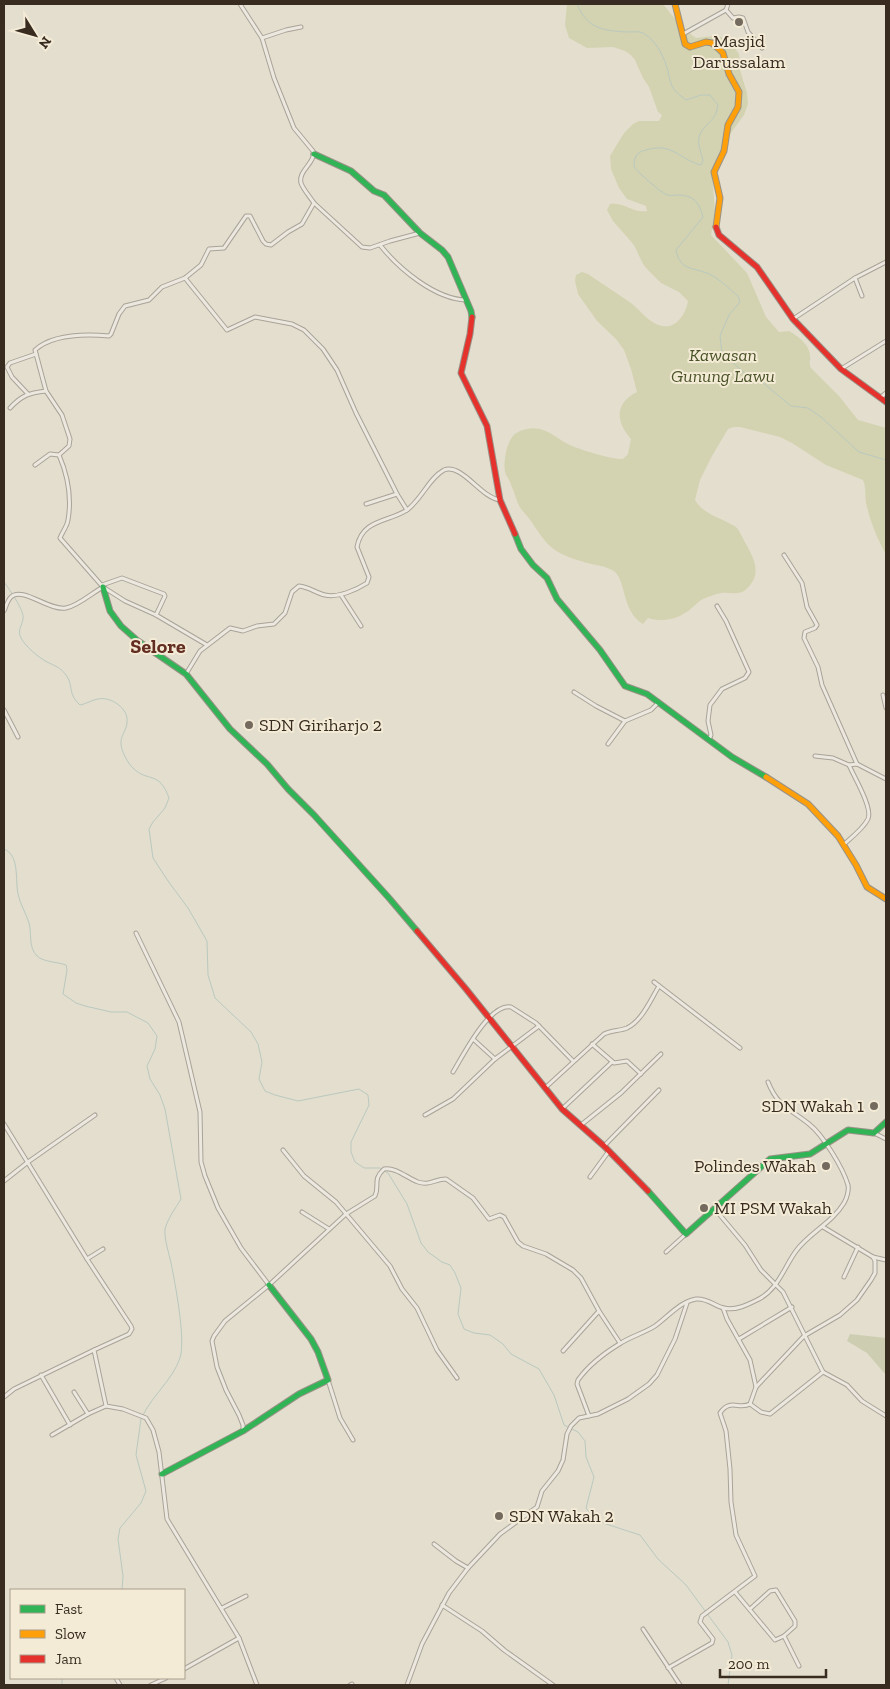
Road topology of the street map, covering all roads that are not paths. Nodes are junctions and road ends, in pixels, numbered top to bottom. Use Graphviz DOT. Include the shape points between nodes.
graph roads {
  1 [pos="240,4"];
  2 [pos="675,4"];
  3 [pos="728,4"];
  4 [pos="726,10"];
  5 [pos="301,27"];
  6 [pos="683,34"];
  7 [pos="262,38"];
  8 [pos="762,48"];
  9 [pos="314,154"];
  10 [pos="314,203"];
  11 [pos="420,233"];
  12 [pos="380,245"];
  13 [pos="886,262"];
  14 [pos="185,278"];
  15 [pos="855,278"];
  16 [pos="862,296"];
  17 [pos="466,300"];
  18 [pos="793,319"];
  19 [pos="886,343"];
  20 [pos="36,354"];
  21 [pos="841,369"];
  22 [pos="46,391"];
  23 [pos="886,393"];
  24 [pos="28,394"];
  25 [pos="880,398"];
  26 [pos="886,402"];
  27 [pos="10,408"];
  28 [pos="59,455"];
  29 [pos="35,465"];
  30 [pos="397,494"];
  31 [pos="500,500"];
  32 [pos="366,504"];
  33 [pos="407,510"];
  34 [pos="784,555"];
  35 [pos="102,586"];
  36 [pos="341,595"];
  37 [pos="717,606"];
  38 [pos="4,611"];
  39 [pos="156,615"];
  40 [pos="361,626"];
  41 [pos="207,645"];
  42 [pos="186,674"];
  43 [pos="574,692"];
  44 [pos="884,695"];
  45 [pos="659,702"];
  46 [pos="886,708"];
  47 [pos="4,710"];
  48 [pos="625,721"];
  49 [pos="18,737"];
  50 [pos="709,740"];
  51 [pos="608,744"];
  52 [pos="815,756"];
  53 [pos="857,764"];
  54 [pos="849,765"];
  55 [pos="886,778"];
  56 [pos="843,845"];
  57 [pos="886,899"];
  58 [pos="136,933"];
  59 [pos="654,982"];
  60 [pos="659,986"];
  61 [pos="488,1017"];
  62 [pos="539,1026"];
  63 [pos="474,1039"];
  64 [pos="592,1044"];
  65 [pos="511,1047"];
  66 [pos="740,1048"];
  67 [pos="661,1054"];
  68 [pos="495,1059"];
  69 [pos="573,1060"];
  70 [pos="612,1062"];
  71 [pos="453,1072"];
  72 [pos="641,1074"];
  73 [pos="768,1082"];
  74 [pos="545,1088"];
  75 [pos="660,1090"];
  76 [pos="562,1109"];
  77 [pos="95,1115"];
  78 [pos="425,1116"];
  79 [pos="886,1122"];
  80 [pos="4,1124"];
  81 [pos="581,1125"];
  82 [pos="874,1133"];
  83 [pos="886,1139"];
  84 [pos="826,1144"];
  85 [pos="604,1146"];
  86 [pos="283,1150"];
  87 [pos="609,1151"];
  88 [pos="28,1162"];
  89 [pos="590,1177"];
  90 [pos="4,1181"];
  91 [pos="714,1207"];
  92 [pos="302,1212"];
  93 [pos="346,1214"];
  94 [pos="823,1227"];
  95 [pos="329,1229"];
  96 [pos="686,1234"];
  97 [pos="858,1248"];
  98 [pos="103,1249"];
  99 [pos="666,1252"];
  100 [pos="873,1257"];
  101 [pos="87,1258"];
  102 [pos="886,1260"];
  103 [pos="844,1277"];
  104 [pos="270,1285"];
  105 [pos="776,1286"];
  106 [pos="687,1302"];
  107 [pos="792,1307"];
  108 [pos="723,1308"];
  109 [pos="600,1311"];
  110 [pos="804,1336"];
  111 [pos="739,1340"];
  112 [pos="620,1343"];
  113 [pos="94,1350"];
  114 [pos="563,1351"];
  115 [pos="823,1372"];
  116 [pos="40,1375"];
  117 [pos="456,1378"];
  118 [pos="328,1380"];
  119 [pos="756,1387"];
  120 [pos="74,1392"];
  121 [pos="4,1397"];
  122 [pos="750,1404"];
  123 [pos="106,1406"];
  124 [pos="88,1414"];
  125 [pos="589,1416"];
  126 [pos="886,1416"];
  127 [pos="70,1425"];
  128 [pos="243,1431"];
  129 [pos="52,1435"];
  130 [pos="352,1440"];
  131 [pos="162,1474"];
  132 [pos="434,1544"];
  133 [pos="468,1568"];
  134 [pos="735,1592"];
  135 [pos="246,1596"];
  136 [pos="442,1605"];
  137 [pos="222,1608"];
  138 [pos="750,1609"];
  139 [pos="643,1629"];
  140 [pos="784,1636"];
  141 [pos="239,1638"];
  142 [pos="799,1666"];
  143 [pos="185,1668"];
  144 [pos="668,1668"];
  145 [pos="164,1679"];
  146 [pos="407,1683"];
  147 [pos="151,1685"];
  148 [pos="257,1685"];
  149 [pos="412,1685"];
  150 [pos="553,1685"];
  151 [pos="680,1685"];
  1 -- 7 [label="street"];
  2 -- 6 [label="street"];
  3 -- 4 [label="street"];
  4 -- 6 [label="street"];
  4 -- 8 [label="street" via="734,18 743,18 748,32"];
  5 -- 7 [label="street"];
  6 -- 18 [label="street" via="688,47 706,42 719,48 728,74 739,92 738,107 728,125 724,151 714,172 720,198 717,232 757,267"];
  7 -- 9 [label="street" via="294,128"];
  9 -- 10 [label="street" via="301,179"];
  9 -- 11 [label="street" via="351,171 370,188 384,195"];
  10 -- 12 [label="street" via="358,245 370,248"];
  10 -- 14 [label="street" via="302,224 271,245 263,241 250,216 246,216 224,248 209,250 201,265"];
  11 -- 12 [label="street"];
  11 -- 17 [label="street" via="448,257"];
  12 -- 17 [label="street" via="395,261 444,297"];
  13 -- 15 [label="street"];
  14 -- 20 [label="street" via="159,290 148,300 125,306 109,336 86,334 58,338 37,348"];
  14 -- 30 [label="street" via="227,330 255,317 292,324 304,330 323,349 337,370"];
  15 -- 16 [label="street"];
  15 -- 18 [label="street"];
  17 -- 31 [label="street" via="472,326 461,373 487,426"];
  18 -- 21 [label="street"];
  19 -- 21 [label="street"];
  20 -- 22 [label="street"];
  20 -- 24 [label="street" via="8,367 12,377"];
  21 -- 25 [label="street"];
  22 -- 24 [label="street"];
  22 -- 28 [label="street" via="62,415 70,439 69,446"];
  23 -- 25 [label="street"];
  24 -- 27 [label="street"];
  25 -- 26 [label="street"];
  28 -- 29 [label="street" via="50,454"];
  28 -- 35 [label="street" via="69,487 68,521 60,538"];
  30 -- 32 [label="street"];
  30 -- 33 [label="street"];
  31 -- 33 [label="street" via="490,497 456,470 448,468 440,472"];
  31 -- 45 [label="street" via="526,557 547,578 581,629 626,686"];
  33 -- 36 [label="street" via="380,520 363,532 357,547 369,580"];
  34 -- 53 [label="street" via="802,583 807,607 817,625 805,632 804,638"];
  35 -- 38 [label="street" via="64,609 15,594"];
  35 -- 39 [label="street" via="124,601"];
  35 -- 39 [label="street" via="122,578 164,594 166,596"];
  35 -- 42 [label="street" via="110,611 121,626"];
  36 -- 40 [label="street"];
  36 -- 41 [label="street" via="324,595 299,586 292,592 286,613 274,624 243,631 230,628"];
  37 -- 50 [label="street" via="749,672 745,678 722,689 710,705 708,721 712,735"];
  39 -- 41 [label="street"];
  41 -- 42 [label="street"];
  42 -- 61 [label="street" via="230,729 267,764 389,898"];
  43 -- 48 [label="street"];
  44 -- 46 [label="street"];
  45 -- 48 [label="street" via="651,710"];
  45 -- 50 [label="street"];
  47 -- 49 [label="street"];
  48 -- 51 [label="street"];
  50 -- 56 [label="street" via="808,804"];
  52 -- 54 [label="street" via="833,758"];
  53 -- 54 [label="street"];
  53 -- 55 [label="street"];
  54 -- 56 [label="street" via="868,806 869,817"];
  56 -- 57 [label="street" via="867,887"];
  58 -- 104 [label="street" via="178,1022 200,1112 201,1162 205,1176 218,1208 241,1248"];
  59 -- 60 [label="street"];
  60 -- 64 [label="street" via="636,1022 624,1029 609,1031"];
  60 -- 66 [label="street"];
  61 -- 62 [label="street" via="506,1006"];
  61 -- 63 [label="street"];
  61 -- 65 [label="street"];
  62 -- 65 [label="street"];
  62 -- 69 [label="street"];
  63 -- 68 [label="street"];
  63 -- 71 [label="street"];
  64 -- 69 [label="street"];
  64 -- 70 [label="street"];
  65 -- 68 [label="street"];
  65 -- 74 [label="street"];
  67 -- 72 [label="street"];
  68 -- 78 [label="street" via="453,1099"];
  69 -- 74 [label="street"];
  70 -- 72 [label="street" via="627,1061"];
  70 -- 76 [label="street"];
  72 -- 81 [label="street"];
  73 -- 84 [label="street" via="780,1103 810,1125"];
  74 -- 76 [label="street"];
  75 -- 85 [label="street"];
  76 -- 81 [label="street"];
  77 -- 88 [label="street"];
  79 -- 82 [label="street"];
  80 -- 88 [label="street"];
  81 -- 85 [label="street"];
  82 -- 83 [label="street"];
  82 -- 84 [label="street" via="848,1130"];
  84 -- 91 [label="street" via="810,1154 770,1159"];
  84 -- 94 [label="street" via="849,1188 845,1203"];
  85 -- 87 [label="street"];
  86 -- 93 [label="street" via="304,1176"];
  87 -- 89 [label="street"];
  87 -- 96 [label="street"];
  88 -- 90 [label="street"];
  88 -- 101 [label="street"];
  91 -- 96 [label="street"];
  91 -- 105 [label="street"];
  92 -- 95 [label="street"];
  93 -- 95 [label="street"];
  93 -- 109 [label="street" via="374,1196 383,1170 390,1168 420,1183 446,1179 473,1198 489,1219 502,1216 523,1246 546,1254 577,1274"];
  93 -- 117 [label="street" via="390,1266"];
  94 -- 97 [label="street"];
  94 -- 105 [label="street" via="796,1250"];
  95 -- 104 [label="street"];
  96 -- 99 [label="street"];
  97 -- 100 [label="street"];
  97 -- 103 [label="street"];
  98 -- 101 [label="street"];
  100 -- 102 [label="street"];
  100 -- 110 [label="street" via="874,1273 857,1300 840,1315"];
  101 -- 113 [label="street" via="132,1329 124,1337"];
  104 -- 118 [label="street" via="311,1339"];
  104 -- 128 [label="street" via="225,1321 212,1341 217,1367 240,1415"];
  105 -- 107 [label="street"];
  105 -- 108 [label="street" via="757,1300 732,1309"];
  106 -- 108 [label="street" via="702,1299"];
  106 -- 112 [label="street" via="669,1312 656,1325"];
  106 -- 125 [label="street" via="675,1339 657,1375 628,1399"];
  107 -- 110 [label="street"];
  107 -- 111 [label="street"];
  108 -- 111 [label="street"];
  109 -- 112 [label="street"];
  109 -- 114 [label="street"];
  110 -- 115 [label="street"];
  110 -- 119 [label="street"];
  111 -- 119 [label="street" via="750,1360"];
  112 -- 125 [label="street" via="578,1380"];
  113 -- 116 [label="street"];
  113 -- 123 [label="street"];
  115 -- 122 [label="street" via="770,1414"];
  115 -- 126 [label="street" via="847,1385 862,1401"];
  116 -- 121 [label="street"];
  116 -- 127 [label="street"];
  118 -- 128 [label="street" via="299,1394"];
  118 -- 130 [label="street" via="340,1418"];
  119 -- 122 [label="street"];
  120 -- 124 [label="street"];
  122 -- 134 [label="street" via="728,1405 720,1413 727,1440 736,1535 755,1575"];
  123 -- 124 [label="street"];
  123 -- 131 [label="street" via="146,1418 157,1445"];
  124 -- 127 [label="street"];
  125 -- 133 [label="street" via="579,1418 571,1426 558,1471 542,1492 537,1507 500,1534"];
  127 -- 129 [label="street"];
  128 -- 131 [label="street"];
  131 -- 137 [label="street" via="167,1519"];
  132 -- 133 [label="street"];
  133 -- 136 [label="street"];
  134 -- 138 [label="street"];
  134 -- 144 [label="street" via="701,1618 712,1643"];
  135 -- 137 [label="street"];
  136 -- 146 [label="street"];
  136 -- 150 [label="street" via="482,1630"];
  137 -- 141 [label="street"];
  138 -- 140 [label="street" via="775,1640"];
  138 -- 140 [label="street" via="770,1591 776,1590 796,1624"];
  139 -- 144 [label="street"];
  140 -- 142 [label="street"];
  141 -- 143 [label="street"];
  141 -- 148 [label="street"];
  144 -- 151 [label="street"];
  145 -- 147 [label="street"];
  146 -- 149 [label="street"];
}
